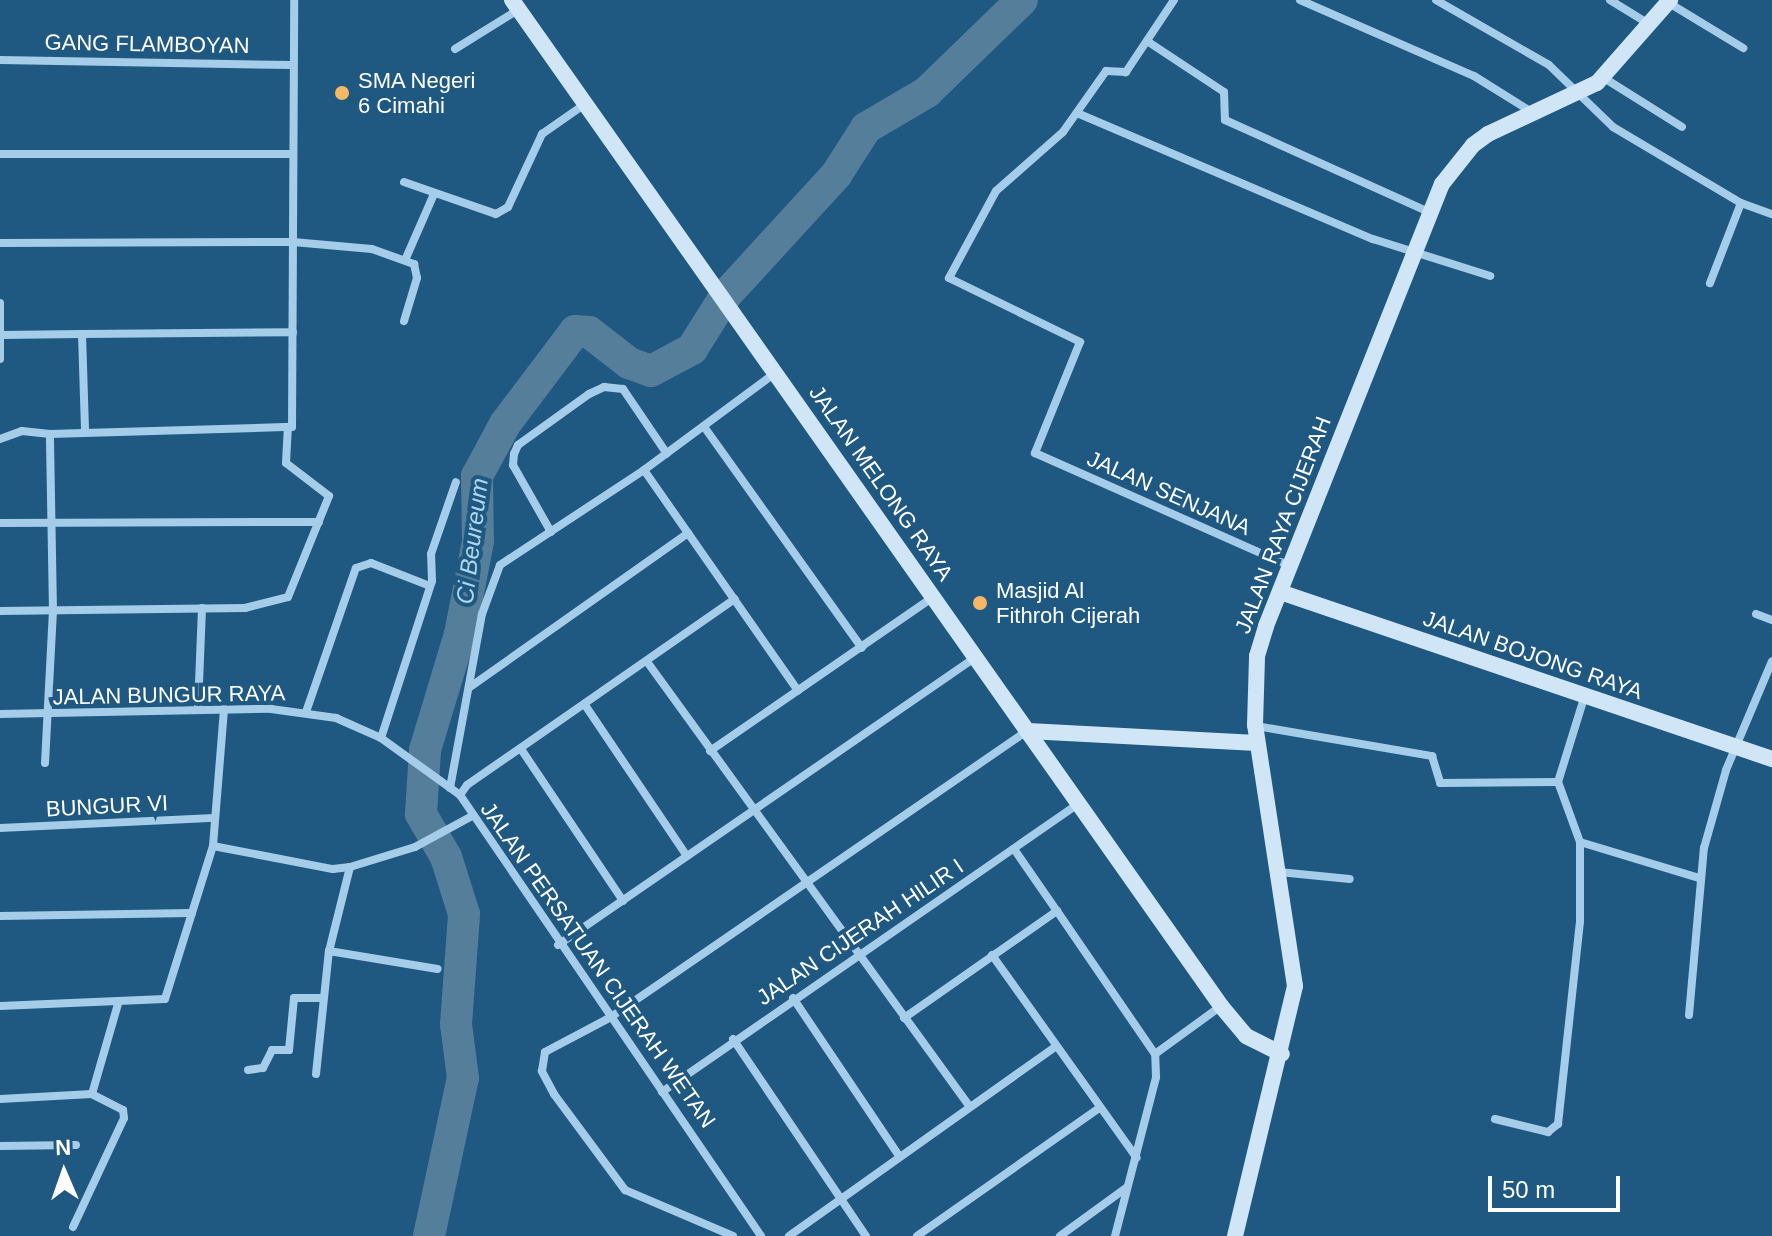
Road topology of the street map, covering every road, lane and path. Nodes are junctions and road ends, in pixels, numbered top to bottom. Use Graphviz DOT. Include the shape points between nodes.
graph roads {
  1 [pos="294,0"];
  2 [pos="1174,0"];
  3 [pos="1300,0"];
  4 [pos="1436,0"];
  5 [pos="1610,0"];
  6 [pos="1669,1"];
  7 [pos="516,5"];
  8 [pos="1649,24"];
  9 [pos="1147,41"];
  10 [pos="1743,48"];
  11 [pos="455,49"];
  12 [pos="0,60"];
  13 [pos="293,65"];
  14 [pos="1604,78"];
  15 [pos="1581,95"];
  16 [pos="586,104"];
  17 [pos="1077,113"];
  18 [pos="1536,114"];
  19 [pos="1682,127"];
  20 [pos="0,154"];
  21 [pos="291,154"];
  22 [pos="404,182"];
  23 [pos="434,194"];
  24 [pos="1741,203"];
  25 [pos="1429,212"];
  26 [pos="1772,214"];
  27 [pos="293,242"];
  28 [pos="0,243"];
  29 [pos="1414,250"];
  30 [pos="406,258"];
  31 [pos="1490,276"];
  32 [pos="1710,283"];
  33 [pos="0,303"];
  34 [pos="404,321"];
  35 [pos="293,332"];
  36 [pos="82,334"];
  37 [pos="0,335"];
  38 [pos="0,359"];
  39 [pos="776,372"];
  40 [pos="288,428"];
  41 [pos="705,428"];
  42 [pos="85,431"];
  43 [pos="50,434"];
  44 [pos="0,439"];
  45 [pos="667,454"];
  46 [pos="644,470"];
  47 [pos="456,482"];
  48 [pos="319,522"];
  49 [pos="0,523"];
  50 [pos="52,523"];
  51 [pos="551,532"];
  52 [pos="688,533"];
  53 [pos="1291,566"];
  54 [pos="430,586"];
  55 [pos="1280,592"];
  56 [pos="934,596"];
  57 [pos="735,599"];
  58 [pos="202,608"];
  59 [pos="0,611"];
  60 [pos="53,612"];
  61 [pos="1756,614"];
  62 [pos="1772,620"];
  63 [pos="862,648"];
  64 [pos="976,657"];
  65 [pos="1772,661"];
  66 [pos="648,663"];
  67 [pos="470,687"];
  68 [pos="798,691"];
  69 [pos="1585,695"];
  70 [pos="585,705"];
  71 [pos="198,708"];
  72 [pos="224,708"];
  73 [pos="306,712"];
  74 [pos="0,714"];
  75 [pos="48,715"];
  76 [pos="1028,731"];
  77 [pos="1256,734"];
  78 [pos="381,738"];
  79 [pos="521,749"];
  80 [pos="1735,749"];
  81 [pos="710,751"];
  82 [pos="1772,759"];
  83 [pos="45,763"];
  84 [pos="1558,782"];
  85 [pos="450,788"];
  86 [pos="460,795"];
  87 [pos="1079,804"];
  88 [pos="753,809"];
  89 [pos="472,816"];
  90 [pos="215,818"];
  91 [pos="0,828"];
  92 [pos="1580,842"];
  93 [pos="213,846"];
  94 [pos="1014,849"];
  95 [pos="687,856"];
  96 [pos="350,867"];
  97 [pos="1279,872"];
  98 [pos="1699,878"];
  99 [pos="1350,879"];
  100 [pos="804,883"];
  101 [pos="623,901"];
  102 [pos="1057,911"];
  103 [pos="192,913"];
  104 [pos="0,916"];
  105 [pos="558,945"];
  106 [pos="329,951"];
  107 [pos="992,955"];
  108 [pos="860,957"];
  109 [pos="438,969"];
  110 [pos="323,998"];
  111 [pos="793,998"];
  112 [pos="118,1004"];
  113 [pos="0,1006"];
  114 [pos="1221,1006"];
  115 [pos="1689,1015"];
  116 [pos="611,1017"];
  117 [pos="904,1018"];
  118 [pos="733,1039"];
  119 [pos="1055,1047"];
  120 [pos="1155,1054"];
  121 [pos="1282,1054"];
  122 [pos="248,1070"];
  123 [pos="316,1074"];
  124 [pos="662,1092"];
  125 [pos="92,1094"];
  126 [pos="0,1099"];
  127 [pos="970,1107"];
  128 [pos="1098,1109"];
  129 [pos="1495,1119"];
  130 [pos="76,1145"];
  131 [pos="0,1146"];
  132 [pos="899,1156"];
  133 [pos="1137,1158"];
  134 [pos="1127,1188"];
  135 [pos="841,1200"];
  136 [pos="73,1227"];
  137 [pos="733,1236"];
  138 [pos="761,1236"];
  139 [pos="789,1236"];
  140 [pos="866,1236"];
  141 [pos="917,1236"];
  142 [pos="1060,1236"];
  143 [pos="1115,1236"];
  144 [pos="1235,1236"];
  1 -- 13 [label="street"];
  2 -- 9 [label="street"];
  3 -- 18 [label="street" via="1474,76"];
  4 -- 15 [label="street" via="1549,65"];
  5 -- 8 [label="street"];
  6 -- 8 [label="main road, JALAN RAYA CIJERAH"];
  6 -- 10 [label="street"];
  7 -- 11 [label="street"];
  7 -- 16 [label="main road, JALAN MELONG RAYA"];
  8 -- 14 [label="main road, JALAN RAYA CIJERAH"];
  9 -- 17 [label="street" via="1126,72 1106,71"];
  9 -- 25 [label="street" via="1224,92 1225,120"];
  12 -- 13 [label="street, GANG FLAMBOYAN"];
  13 -- 21 [label="street"];
  14 -- 15 [label="main road, JALAN RAYA CIJERAH"];
  14 -- 19 [label="street"];
  15 -- 18 [label="main road, JALAN RAYA CIJERAH"];
  15 -- 24 [label="street" via="1613,127"];
  16 -- 23 [label="street" via="542,134 508,207 496,214 482,212"];
  16 -- 39 [label="main road, JALAN MELONG RAYA"];
  17 -- 29 [label="street" via="1373,239"];
  17 -- 53 [label="street, JALAN SENJANA" via="996,191 949,278 1080,342 1033,450"];
  18 -- 25 [label="main road, JALAN RAYA CIJERAH" via="1473,145 1442,184"];
  20 -- 21 [label="street"];
  21 -- 27 [label="street"];
  22 -- 23 [label="street"];
  23 -- 30 [label="street"];
  24 -- 26 [label="street"];
  24 -- 32 [label="street"];
  25 -- 29 [label="main road, JALAN RAYA CIJERAH"];
  27 -- 28 [label="street"];
  27 -- 30 [label="street" via="356,246"];
  27 -- 35 [label="street"];
  29 -- 31 [label="street"];
  29 -- 53 [label="main road, JALAN RAYA CIJERAH"];
  30 -- 34 [label="street" via="417,278"];
  33 -- 37 [label="street"];
  35 -- 36 [label="street"];
  35 -- 40 [label="street" via="293,423"];
  36 -- 37 [label="street"];
  36 -- 42 [label="street"];
  37 -- 38 [label="street"];
  39 -- 41 [label="street"];
  39 -- 56 [label="main road, JALAN MELONG RAYA"];
  40 -- 42 [label="street"];
  40 -- 48 [label="street" via="286,463 329,496"];
  41 -- 45 [label="street"];
  41 -- 63 [label="street"];
  42 -- 43 [label="street"];
  43 -- 44 [label="street" via="22,431"];
  43 -- 50 [label="street"];
  45 -- 46 [label="street"];
  45 -- 51 [label="street" via="623,389 604,387 589,394 518,445 514,454 513,465"];
  46 -- 51 [label="street"];
  46 -- 52 [label="street"];
  47 -- 54 [label="street" via="431,554"];
  48 -- 50 [label="street"];
  48 -- 58 [label="street" via="288,597 245,608"];
  49 -- 50 [label="street"];
  50 -- 60 [label="street"];
  51 -- 67 [label="street" via="500,565 482,614"];
  52 -- 57 [label="street"];
  52 -- 67 [label="street"];
  53 -- 55 [label="main road, JALAN RAYA CIJERAH"];
  54 -- 73 [label="street" via="371,563 356,568"];
  54 -- 78 [label="street"];
  55 -- 69 [label="main road, JALAN BOJONG RAYA"];
  55 -- 77 [label="main road, JALAN RAYA CIJERAH" via="1257,656"];
  56 -- 63 [label="street"];
  56 -- 64 [label="main road, JALAN MELONG RAYA"];
  57 -- 66 [label="street"];
  57 -- 68 [label="street"];
  58 -- 60 [label="street"];
  58 -- 71 [label="street"];
  59 -- 60 [label="street"];
  60 -- 75 [label="street"];
  61 -- 62 [label="street"];
  63 -- 68 [label="street"];
  64 -- 76 [label="main road, JALAN MELONG RAYA"];
  64 -- 88 [label="street"];
  65 -- 80 [label="street"];
  66 -- 70 [label="street"];
  66 -- 81 [label="street"];
  67 -- 85 [label="street"];
  68 -- 81 [label="street"];
  69 -- 80 [label="main road, JALAN BOJONG RAYA"];
  69 -- 84 [label="street"];
  70 -- 79 [label="street"];
  70 -- 95 [label="street"];
  71 -- 72 [label="street, JALAN BUNGUR RAYA"];
  71 -- 75 [label="street, JALAN BUNGUR RAYA"];
  72 -- 73 [label="street, JALAN BUNGUR RAYA"];
  72 -- 90 [label="street"];
  73 -- 78 [label="street, JALAN BUNGUR RAYA" via="336,718"];
  74 -- 75 [label="street, JALAN BUNGUR RAYA"];
  75 -- 83 [label="street"];
  76 -- 77 [label="main road"];
  76 -- 87 [label="main road, JALAN MELONG RAYA"];
  76 -- 100 [label="street"];
  77 -- 84 [label="street" via="1432,756 1440,783"];
  77 -- 97 [label="main road, JALAN RAYA CIJERAH"];
  78 -- 85 [label="street, JALAN PERSATUAN CIJERAH WETAN"];
  79 -- 86 [label="street"];
  79 -- 101 [label="street"];
  80 -- 82 [label="main road, JALAN BOJONG RAYA"];
  80 -- 98 [label="street"];
  81 -- 88 [label="street"];
  84 -- 92 [label="street"];
  85 -- 86 [label="street, JALAN PERSATUAN CIJERAH WETAN"];
  86 -- 89 [label="street, JALAN PERSATUAN CIJERAH WETAN"];
  87 -- 94 [label="street, JALAN CIJERAH HILIR I"];
  87 -- 114 [label="main road, JALAN MELONG RAYA"];
  88 -- 95 [label="street"];
  88 -- 100 [label="street"];
  89 -- 96 [label="street" via="415,847"];
  89 -- 105 [label="street, JALAN PERSATUAN CIJERAH WETAN"];
  90 -- 91 [label="street, BUNGUR VI"];
  90 -- 93 [label="street"];
  92 -- 98 [label="street"];
  92 -- 129 [label="street" via="1580,921 1558,1124 1548,1132"];
  93 -- 96 [label="street" via="333,869"];
  93 -- 103 [label="street"];
  94 -- 102 [label="street"];
  94 -- 108 [label="street, JALAN CIJERAH HILIR I"];
  95 -- 101 [label="street"];
  96 -- 106 [label="street"];
  97 -- 99 [label="street"];
  97 -- 121 [label="main road, JALAN RAYA CIJERAH" via="1295,986"];
  98 -- 115 [label="street"];
  100 -- 108 [label="street"];
  100 -- 116 [label="street"];
  101 -- 105 [label="street"];
  102 -- 107 [label="street"];
  102 -- 120 [label="street"];
  103 -- 104 [label="street"];
  103 -- 112 [label="street" via="165,999"];
  105 -- 116 [label="street, JALAN PERSATUAN CIJERAH WETAN"];
  106 -- 109 [label="street"];
  106 -- 110 [label="street"];
  107 -- 117 [label="street"];
  107 -- 119 [label="street"];
  108 -- 111 [label="street, JALAN CIJERAH HILIR I"];
  108 -- 117 [label="street"];
  110 -- 122 [label="street" via="294,998 289,1050 272,1050 263,1068"];
  110 -- 123 [label="street"];
  111 -- 118 [label="street, JALAN CIJERAH HILIR I"];
  111 -- 132 [label="street"];
  112 -- 113 [label="street"];
  112 -- 125 [label="street"];
  114 -- 120 [label="street"];
  114 -- 121 [label="main road, JALAN MELONG RAYA" via="1246,1036"];
  116 -- 124 [label="street, JALAN PERSATUAN CIJERAH WETAN"];
  116 -- 137 [label="street" via="545,1052 542,1071 554,1094 625,1190"];
  117 -- 127 [label="street"];
  118 -- 124 [label="street, JALAN CIJERAH HILIR I"];
  118 -- 135 [label="street"];
  119 -- 127 [label="street"];
  119 -- 128 [label="street"];
  120 -- 133 [label="street" via="1156,1077"];
  121 -- 144 [label="main road, JALAN RAYA CIJERAH"];
  124 -- 138 [label="street, JALAN PERSATUAN CIJERAH WETAN"];
  125 -- 126 [label="street"];
  125 -- 136 [label="street" via="123,1110 124,1118"];
  127 -- 132 [label="street"];
  128 -- 133 [label="street"];
  128 -- 141 [label="street"];
  130 -- 131 [label="street"];
  132 -- 135 [label="street"];
  133 -- 134 [label="street"];
  134 -- 142 [label="street"];
  134 -- 143 [label="street"];
  135 -- 139 [label="street"];
  135 -- 140 [label="street"];
}
